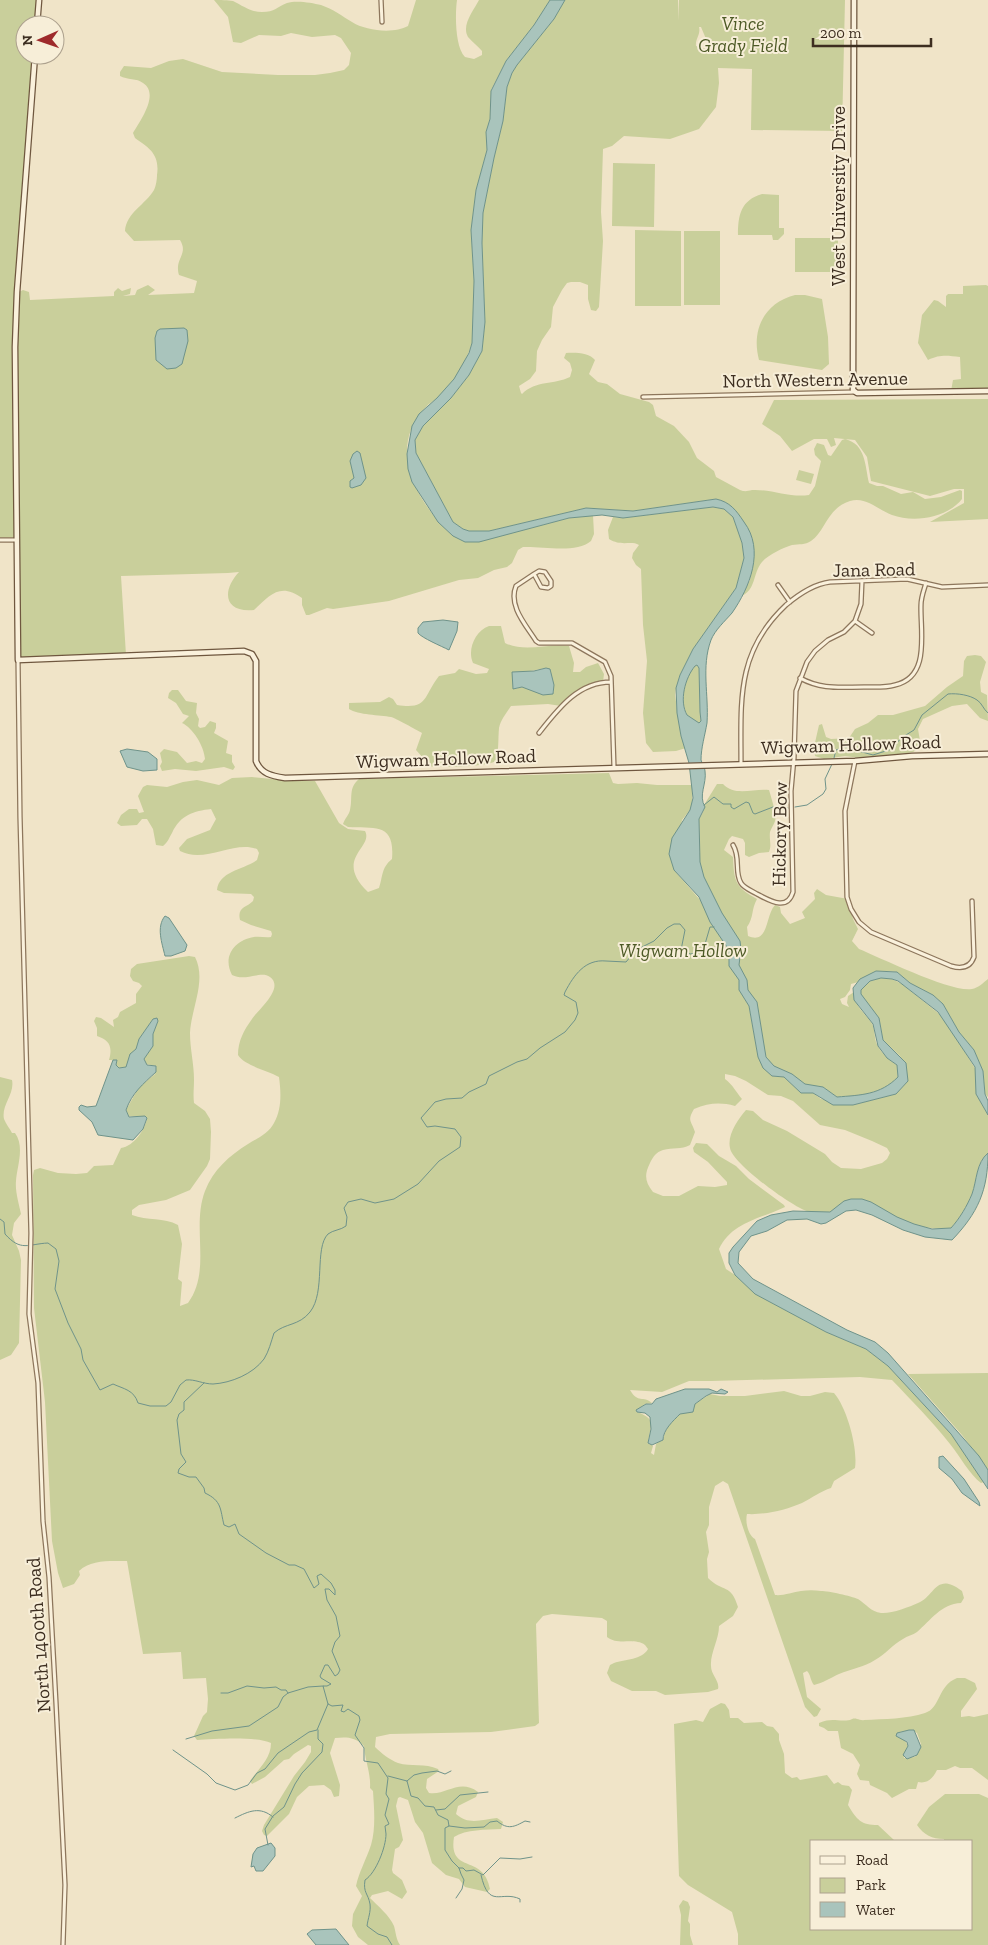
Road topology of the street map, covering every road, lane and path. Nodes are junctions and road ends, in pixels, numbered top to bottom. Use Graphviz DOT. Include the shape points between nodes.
graph roads {
  1 [pos="39,0"];
  2 [pos="381,0"];
  3 [pos="854,0"];
  4 [pos="38,15"];
  5 [pos="382,22"];
  6 [pos="34,65"];
  7 [pos="988,390"];
  8 [pos="855,392"];
  9 [pos="643,397"];
  10 [pos="0,540"];
  11 [pos="17,540"];
  12 [pos="534,574"];
  13 [pos="862,581"];
  14 [pos="926,582"];
  15 [pos="778,585"];
  16 [pos="988,585"];
  17 [pos="790,602"];
  18 [pos="855,621"];
  19 [pos="872,633"];
  20 [pos="18,660"];
  21 [pos="800,678"];
  22 [pos="611,682"];
  23 [pos="539,733"];
  24 [pos="988,754"];
  25 [pos="855,761"];
  26 [pos="794,762"];
  27 [pos="741,763"];
  28 [pos="614,767"];
  29 [pos="732,845"];
  30 [pos="972,901"];
  31 [pos="63,1945"];
  1 -- 4 [label="street"];
  2 -- 5 [label="street"];
  3 -- 8 [label="street, West University Drive" via="852,386"];
  6 -- 11 [label="street" via="16,300"];
  7 -- 8 [label="street, North Western Avenue"];
  8 -- 9 [label="street, North Western Avenue"];
  10 -- 11 [label="street"];
  11 -- 20 [label="street"];
  12 -- 12 [label="street" via="545,572 551,582 550,587 541,587"];
  12 -- 22 [label="street" via="516,586 514,596 517,612 536,641 574,644 605,662"];
  13 -- 14 [label="street, Jana Road" via="907,579"];
  13 -- 17 [label="street, Jana Road" via="820,584"];
  13 -- 18 [label="street" via="862,604"];
  14 -- 16 [label="street, Jana Road" via="948,587"];
  14 -- 21 [label="street" via="921,605 920,660 914,674 904,682 879,687 825,687"];
  15 -- 17 [label="street"];
  17 -- 27 [label="street, Jana Road" via="762,633 747,668 741,698"];
  18 -- 19 [label="street"];
  18 -- 21 [label="street" via="816,651"];
  20 -- 28 [label="street, Wigwam Hollow Road" via="250,652 256,661 256,761 264,773 278,777"];
  20 -- 31 [label="street, North 1400th Road" via="31,1232 30,1324 38,1383 43,1521 56,1703 65,1885"];
  21 -- 26 [label="street" via="794,697"];
  22 -- 23 [label="street" via="592,684 564,702"];
  22 -- 28 [label="street"];
  24 -- 25 [label="street, Wigwam Hollow Road"];
  25 -- 26 [label="street, Wigwam Hollow Road"];
  25 -- 30 [label="street" via="845,812 846,870 847,897 859,922 871,932 962,968 970,965 974,957"];
  26 -- 27 [label="street, Wigwam Hollow Road"];
  26 -- 29 [label="street, Hickory Bow" via="791,791 793,892 788,901 775,903 742,884 738,856"];
  27 -- 28 [label="street, Wigwam Hollow Road"];
}
